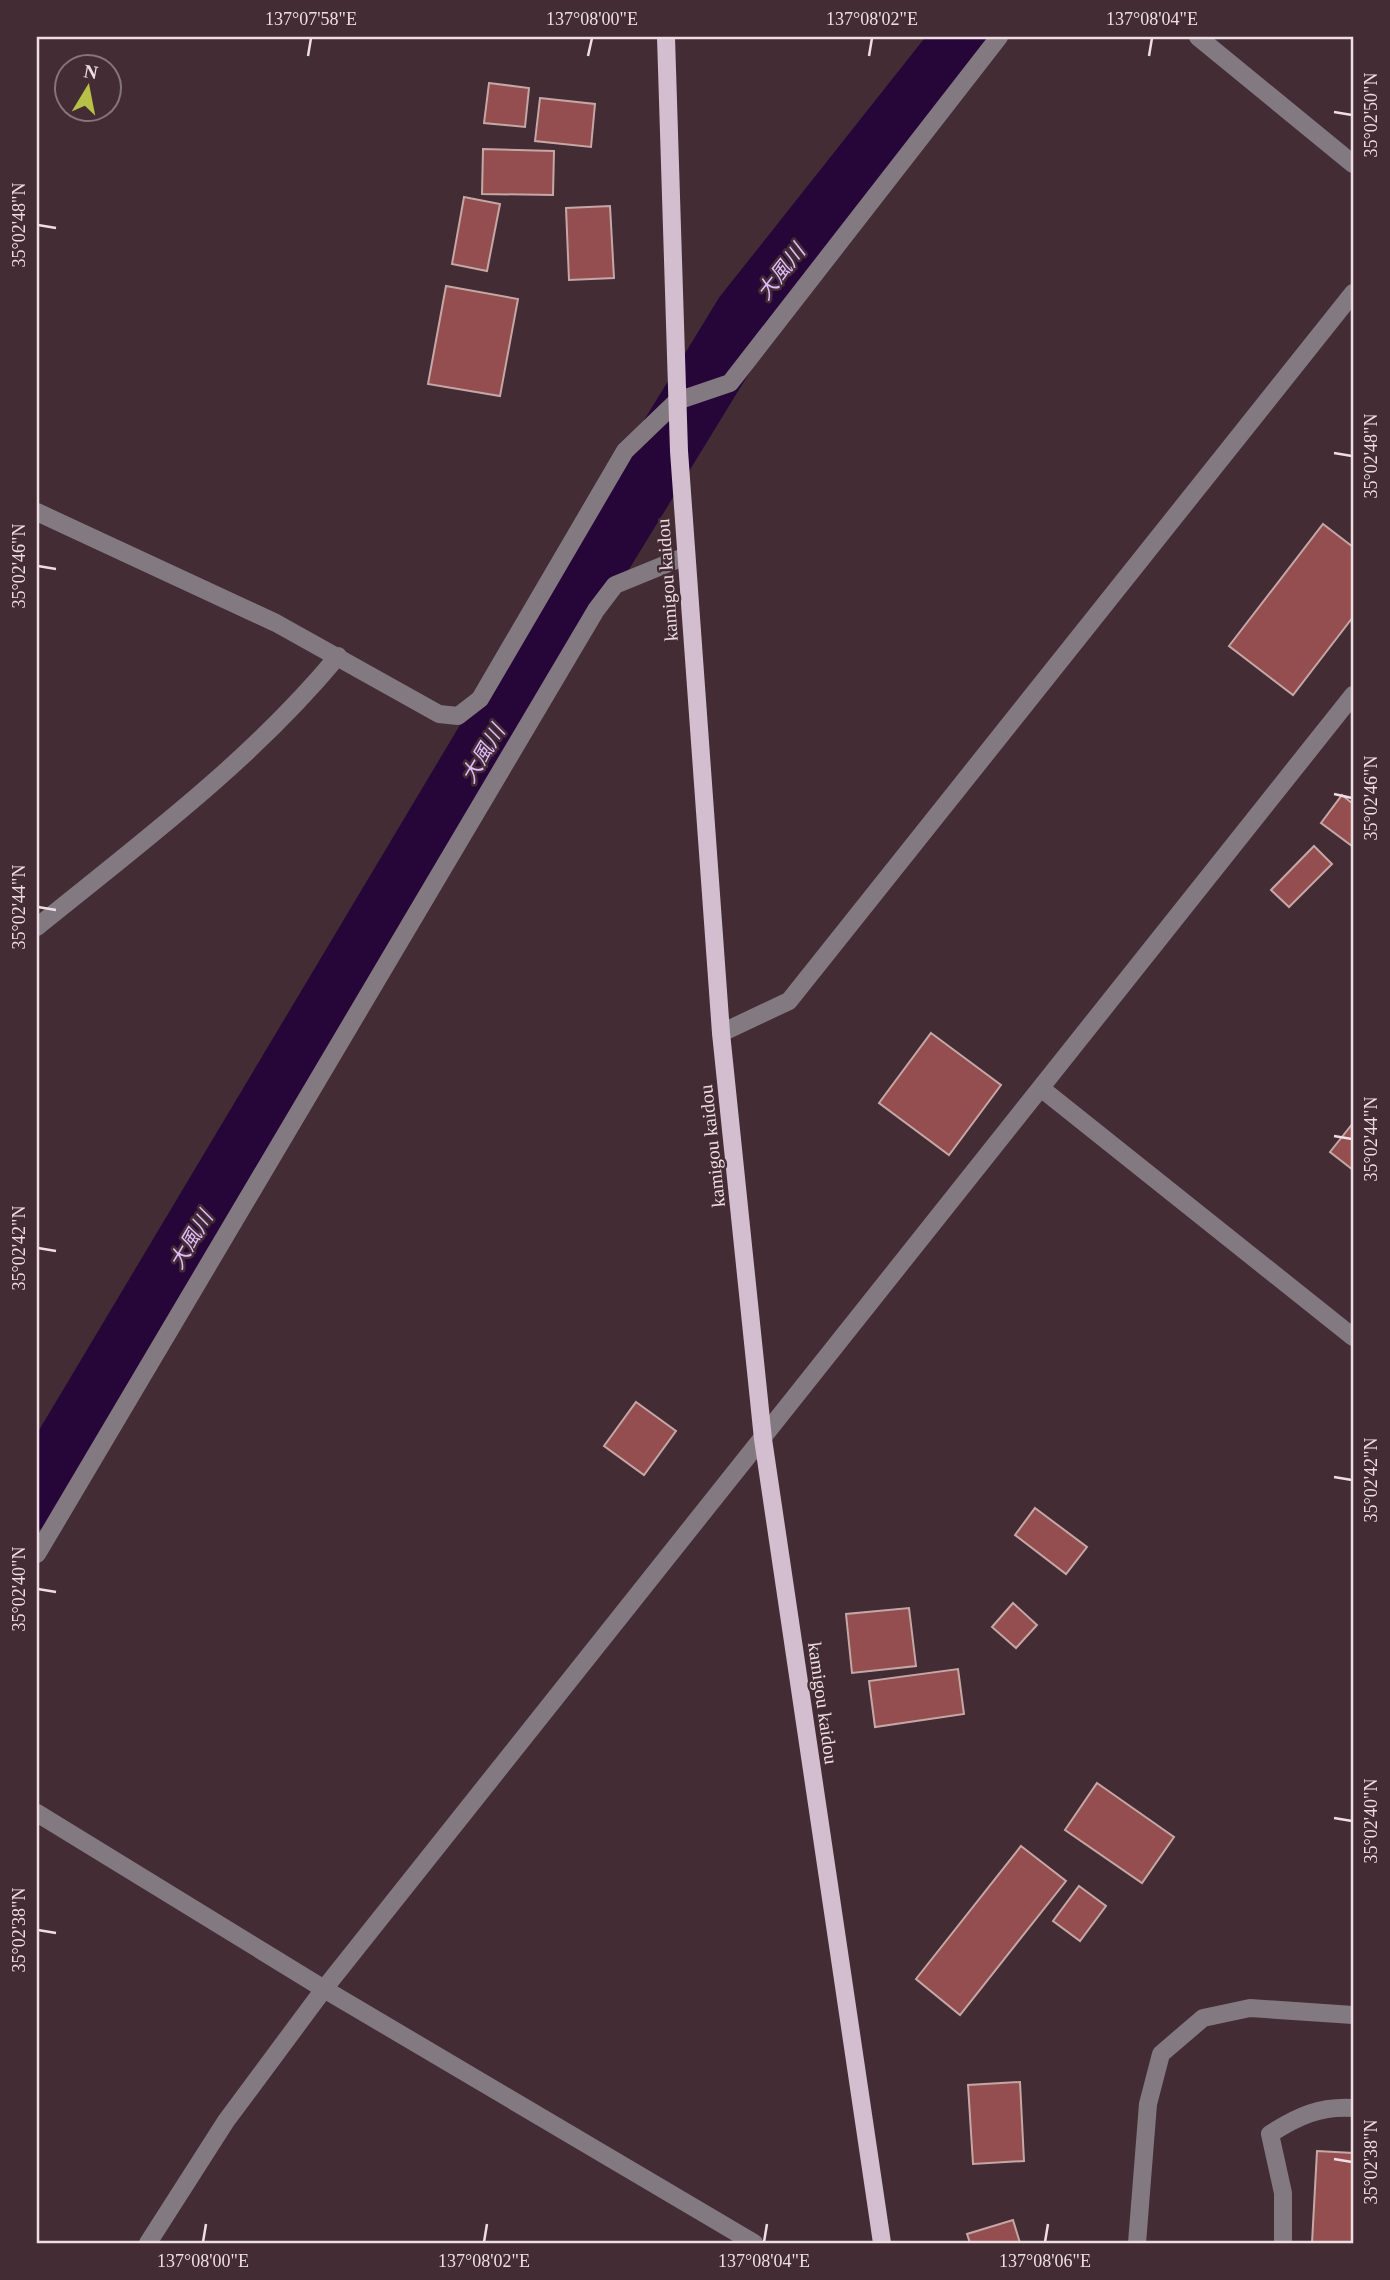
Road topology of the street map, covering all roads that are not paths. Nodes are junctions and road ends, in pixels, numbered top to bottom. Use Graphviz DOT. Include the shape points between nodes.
graph roads {
  1 [pos="666,37"];
  2 [pos="999,37"];
  3 [pos="1198,37"];
  4 [pos="1353,164"];
  5 [pos="1353,293"];
  6 [pos="677,401"];
  7 [pos="37,512"];
  8 [pos="686,556"];
  9 [pos="338,656"];
  10 [pos="1353,695"];
  11 [pos="37,927"];
  12 [pos="721,1033"];
  13 [pos="1042,1089"];
  14 [pos="1353,1337"];
  15 [pos="763,1439"];
  16 [pos="37,1553"];
  17 [pos="37,1813"];
  18 [pos="324,1989"];
  19 [pos="1353,2015"];
  20 [pos="1353,2109"];
  21 [pos="148,2243"];
  22 [pos="754,2243"];
  23 [pos="881,2243"];
  24 [pos="1137,2243"];
  25 [pos="1283,2243"];
  1 -- 6 [label="main road, kamigou kaidou"];
  2 -- 6 [label="street" via="730,383"];
  3 -- 4 [label="street"];
  5 -- 12 [label="street" via="789,1001"];
  6 -- 8 [label="main road, kamigou kaidou"];
  6 -- 9 [label="street" via="625,451 480,699 458,716 439,714"];
  7 -- 9 [label="street"];
  8 -- 12 [label="main road, kamigou kaidou"];
  8 -- 16 [label="street" via="615,585 596,610"];
  9 -- 11 [label="street" via="226,773"];
  10 -- 13 [label="street"];
  12 -- 15 [label="main road, kamigou kaidou"];
  13 -- 14 [label="street"];
  13 -- 15 [label="street"];
  15 -- 18 [label="street"];
  15 -- 23 [label="main road, kamigou kaidou"];
  17 -- 18 [label="street"];
  18 -- 21 [label="street" via="226,2121"];
  18 -- 22 [label="street"];
  19 -- 24 [label="street" via="1250,2008 1203,2018 1161,2054 1149,2104"];
  20 -- 25 [label="street" via="1335,2107 1302,2114 1270,2134 1283,2193"];
}
